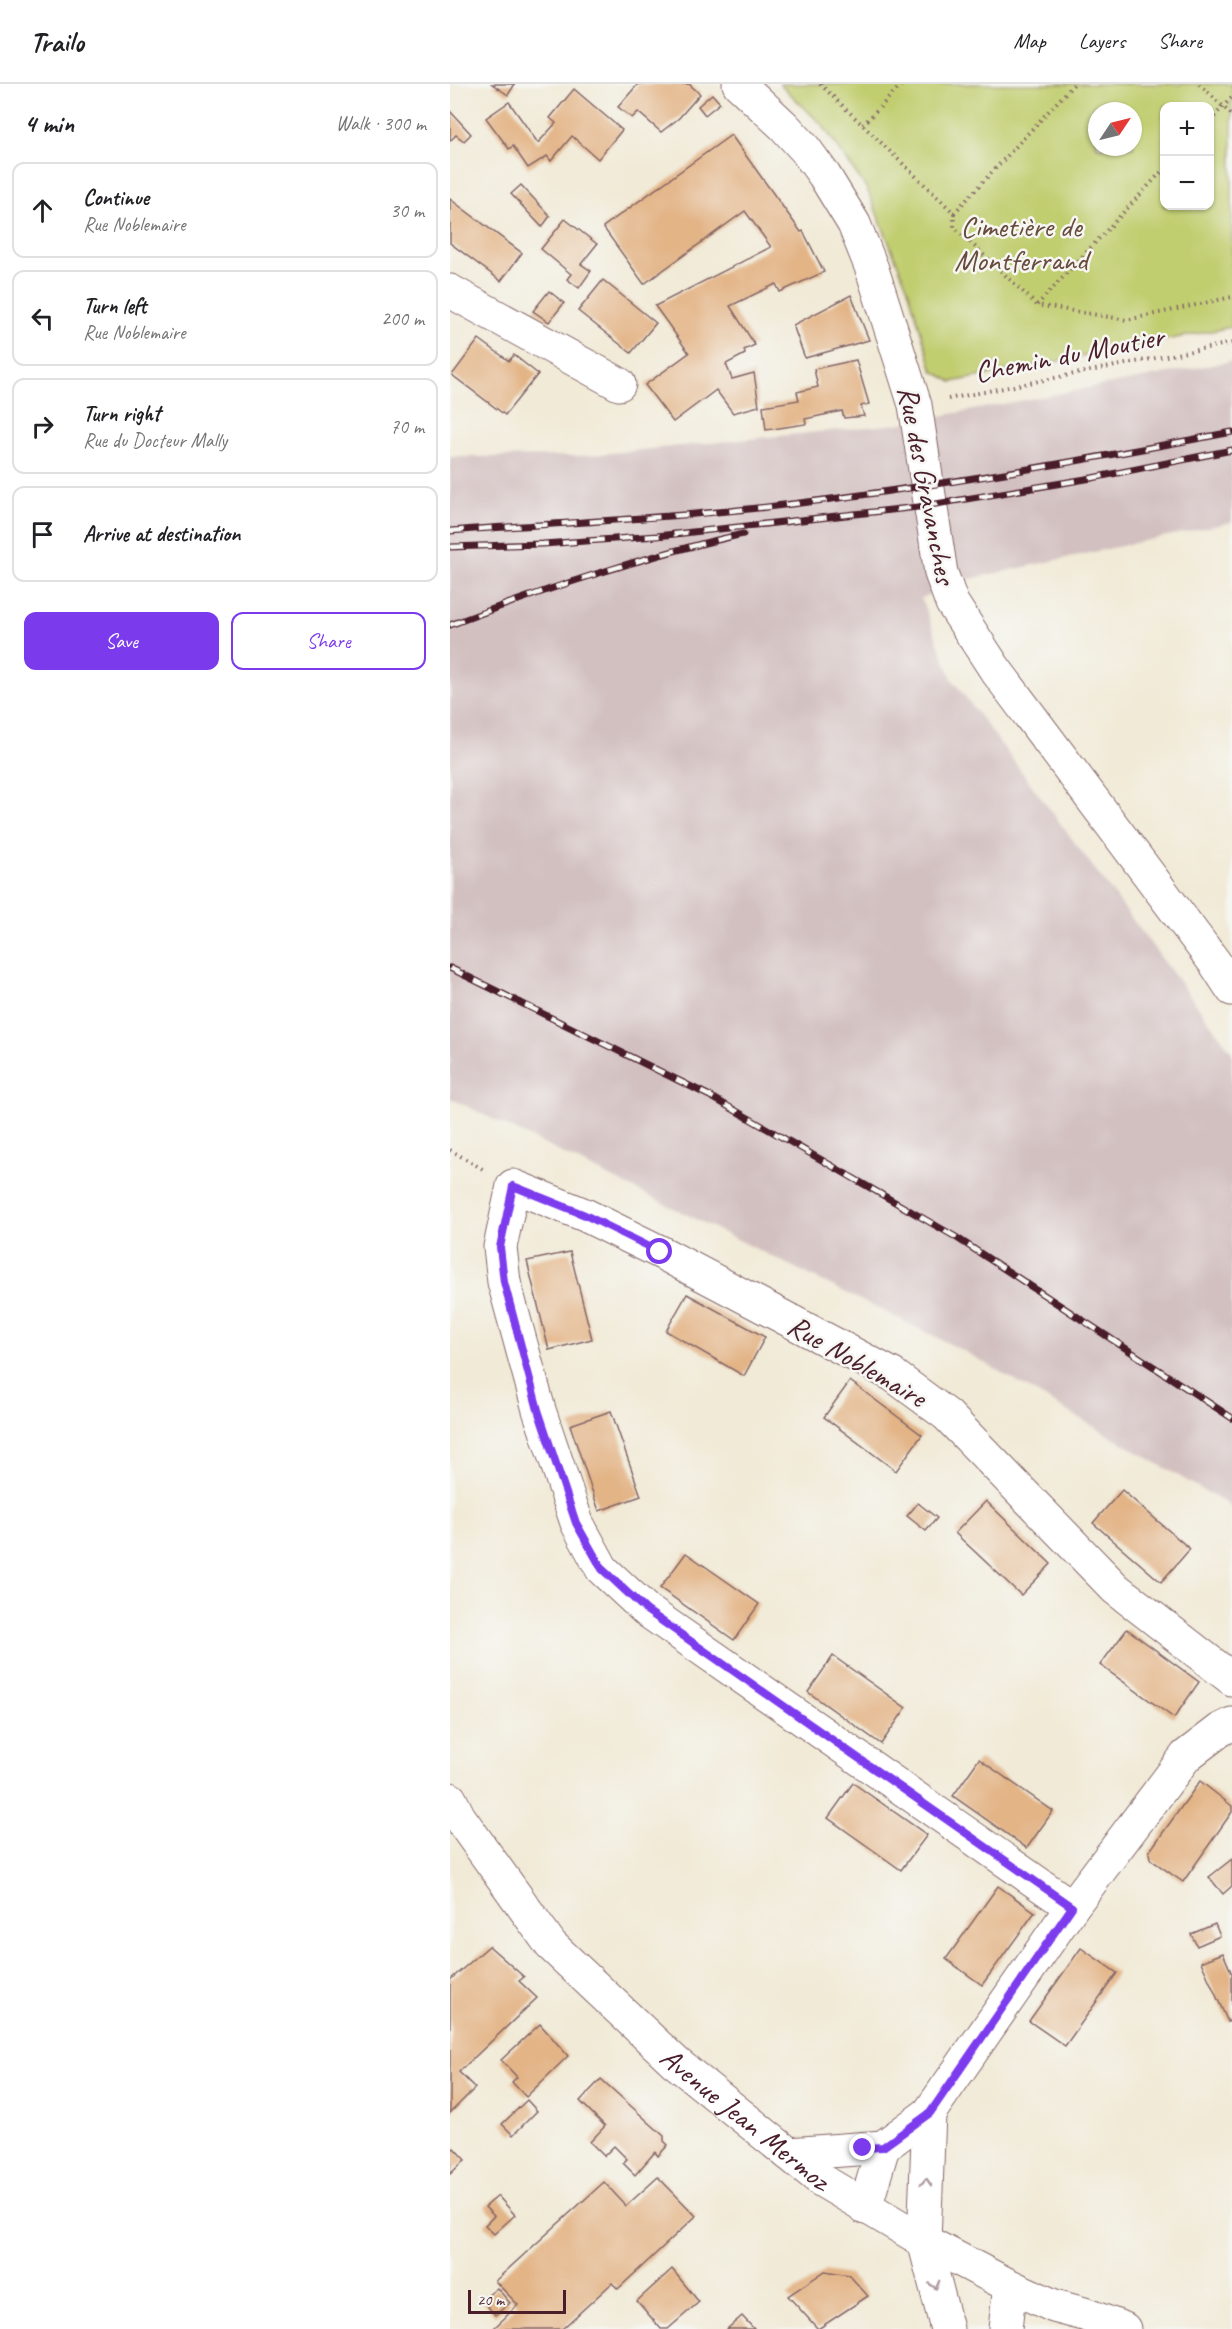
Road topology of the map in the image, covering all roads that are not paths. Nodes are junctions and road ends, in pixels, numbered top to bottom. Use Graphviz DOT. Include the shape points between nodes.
graph roads {
  1 [pos="739,84"];
  2 [pos="450,291"];
  3 [pos="619,384"];
  4 [pos="1232,989"];
  5 [pos="1232,1679"];
  6 [pos="1232,1724"];
  7 [pos="453,1808"];
  8 [pos="1072,1907"];
  9 [pos="930,2113"];
  10 [pos="883,2147"];
  11 [pos="789,2154"];
  12 [pos="865,2208"];
  13 [pos="924,2241"];
  14 [pos="1010,2286"];
  15 [pos="1073,2321"];
  16 [pos="947,2329"];
  17 [pos="1005,2329"];
  18 [pos="1124,2329"];
  1 -- 4 [label="street, Rue des Gravanches" via="805,149 854,224 915,405 941,573 952,603 995,669"];
  2 -- 3 [label="street"];
  5 -- 8 [label="street, Rue Noblemaire" via="1116,1589 947,1415 893,1375 660,1252 585,1215 513,1186 500,1247 504,1282 538,1410 576,1523 602,1569 646,1610"];
  6 -- 8 [label="street" via="1186,1756"];
  7 -- 11 [label="street, Avenue Jean Mermoz" via="550,1945 675,2062"];
  8 -- 9 [label="street"];
  9 -- 10 [label="street"];
  13 -- 9 [label="street, one-way"];
  10 -- 11 [label="street"];
  10 -- 12 [label="street"];
  11 -- 12 [label="street, Avenue Jean Mermoz"];
  12 -- 13 [label="street, Avenue Jean Mermoz"];
  13 -- 14 [label="street, Avenue Jean Mermoz"];
  13 -- 16 [label="street, one-way"];
  14 -- 15 [label="street, Avenue Jean Mermoz" via="1054,2306"];
  14 -- 17 [label="street"];
  15 -- 18 [label="street, Avenue Jean Mermoz"];
}
